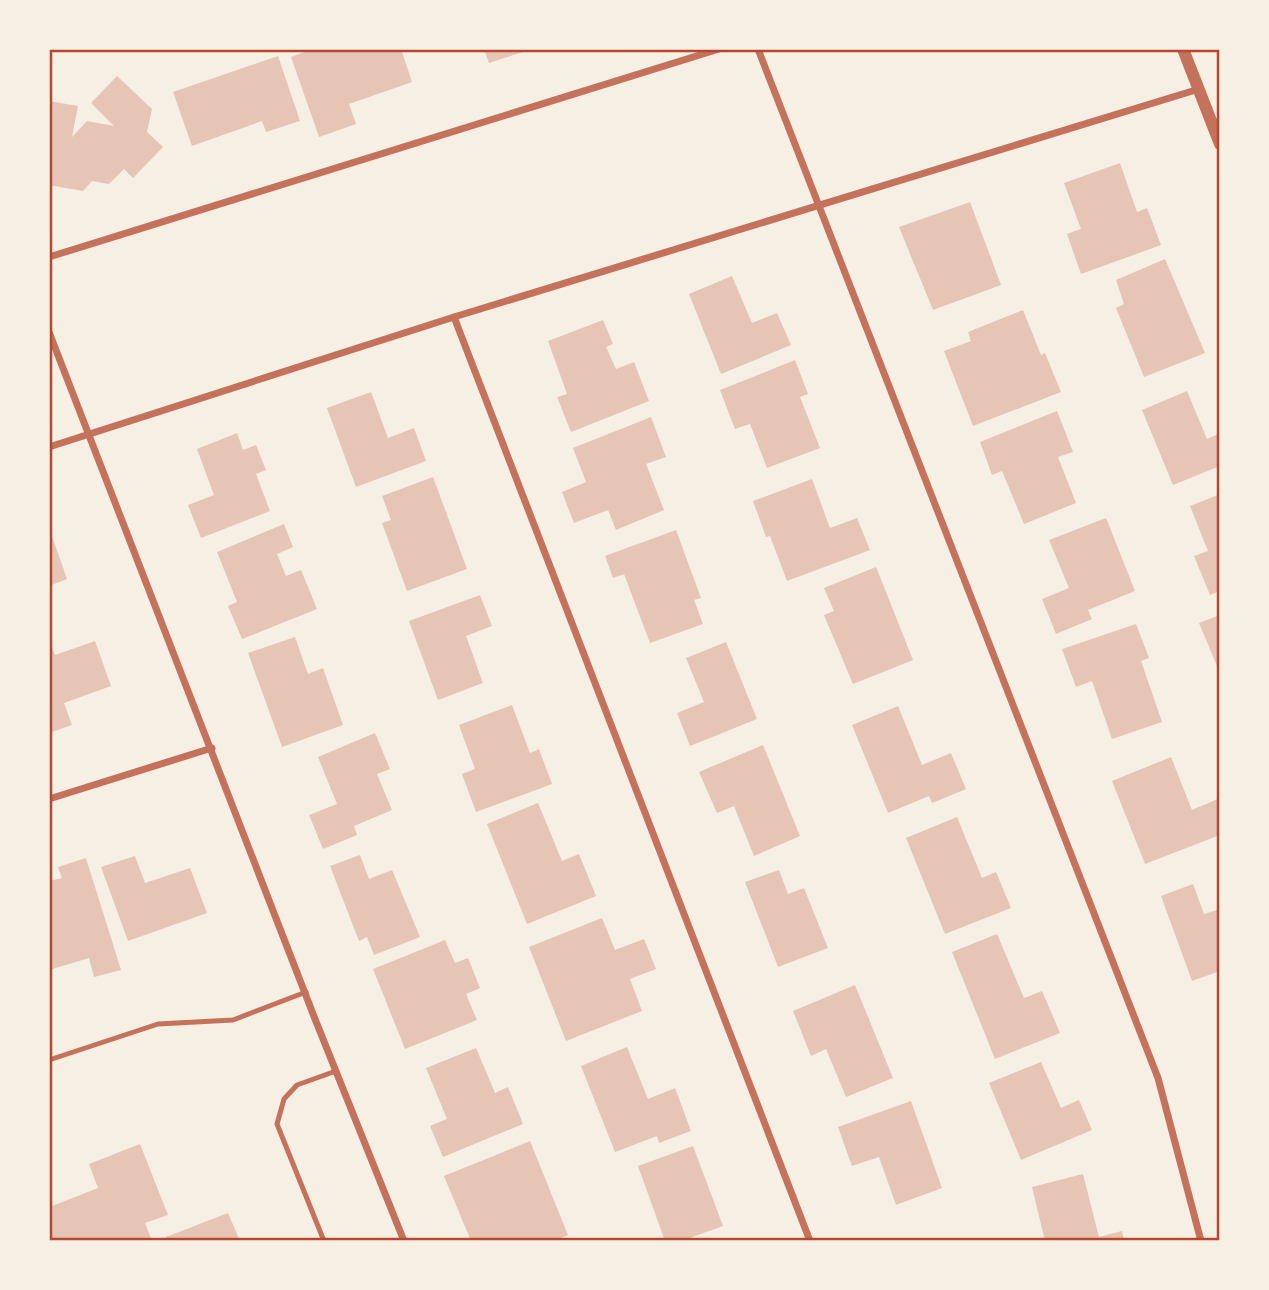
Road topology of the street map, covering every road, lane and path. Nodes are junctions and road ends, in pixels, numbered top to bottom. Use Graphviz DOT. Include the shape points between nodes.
graph roads {
  1 [pos="719,49"];
  2 [pos="758,49"];
  3 [pos="1183,49"];
  4 [pos="1199,89"];
  5 [pos="1220,144"];
  6 [pos="819,207"];
  7 [pos="49,257"];
  8 [pos="454,317"];
  9 [pos="49,332"];
  10 [pos="89,435"];
  11 [pos="49,447"];
  12 [pos="212,748"];
  13 [pos="49,799"];
  14 [pos="306,992"];
  15 [pos="49,1060"];
  16 [pos="335,1071"];
  17 [pos="324,1241"];
  18 [pos="404,1241"];
  19 [pos="810,1241"];
  20 [pos="1201,1241"];
  1 -- 7 [label="street"];
  2 -- 6 [label="street"];
  3 -- 4 [label="street"];
  4 -- 5 [label="street"];
  4 -- 6 [label="street"];
  6 -- 8 [label="street"];
  6 -- 20 [label="street" via="1158,1078"];
  8 -- 10 [label="street"];
  8 -- 19 [label="street"];
  9 -- 10 [label="street"];
  10 -- 11 [label="street"];
  10 -- 12 [label="street"];
  12 -- 13 [label="street"];
  12 -- 14 [label="street"];
  14 -- 15 [label="lane" via="233,1020 158,1024"];
  14 -- 16 [label="street"];
  16 -- 17 [label="lane" via="297,1085 284,1099 277,1124"];
  16 -- 18 [label="street"];
}
